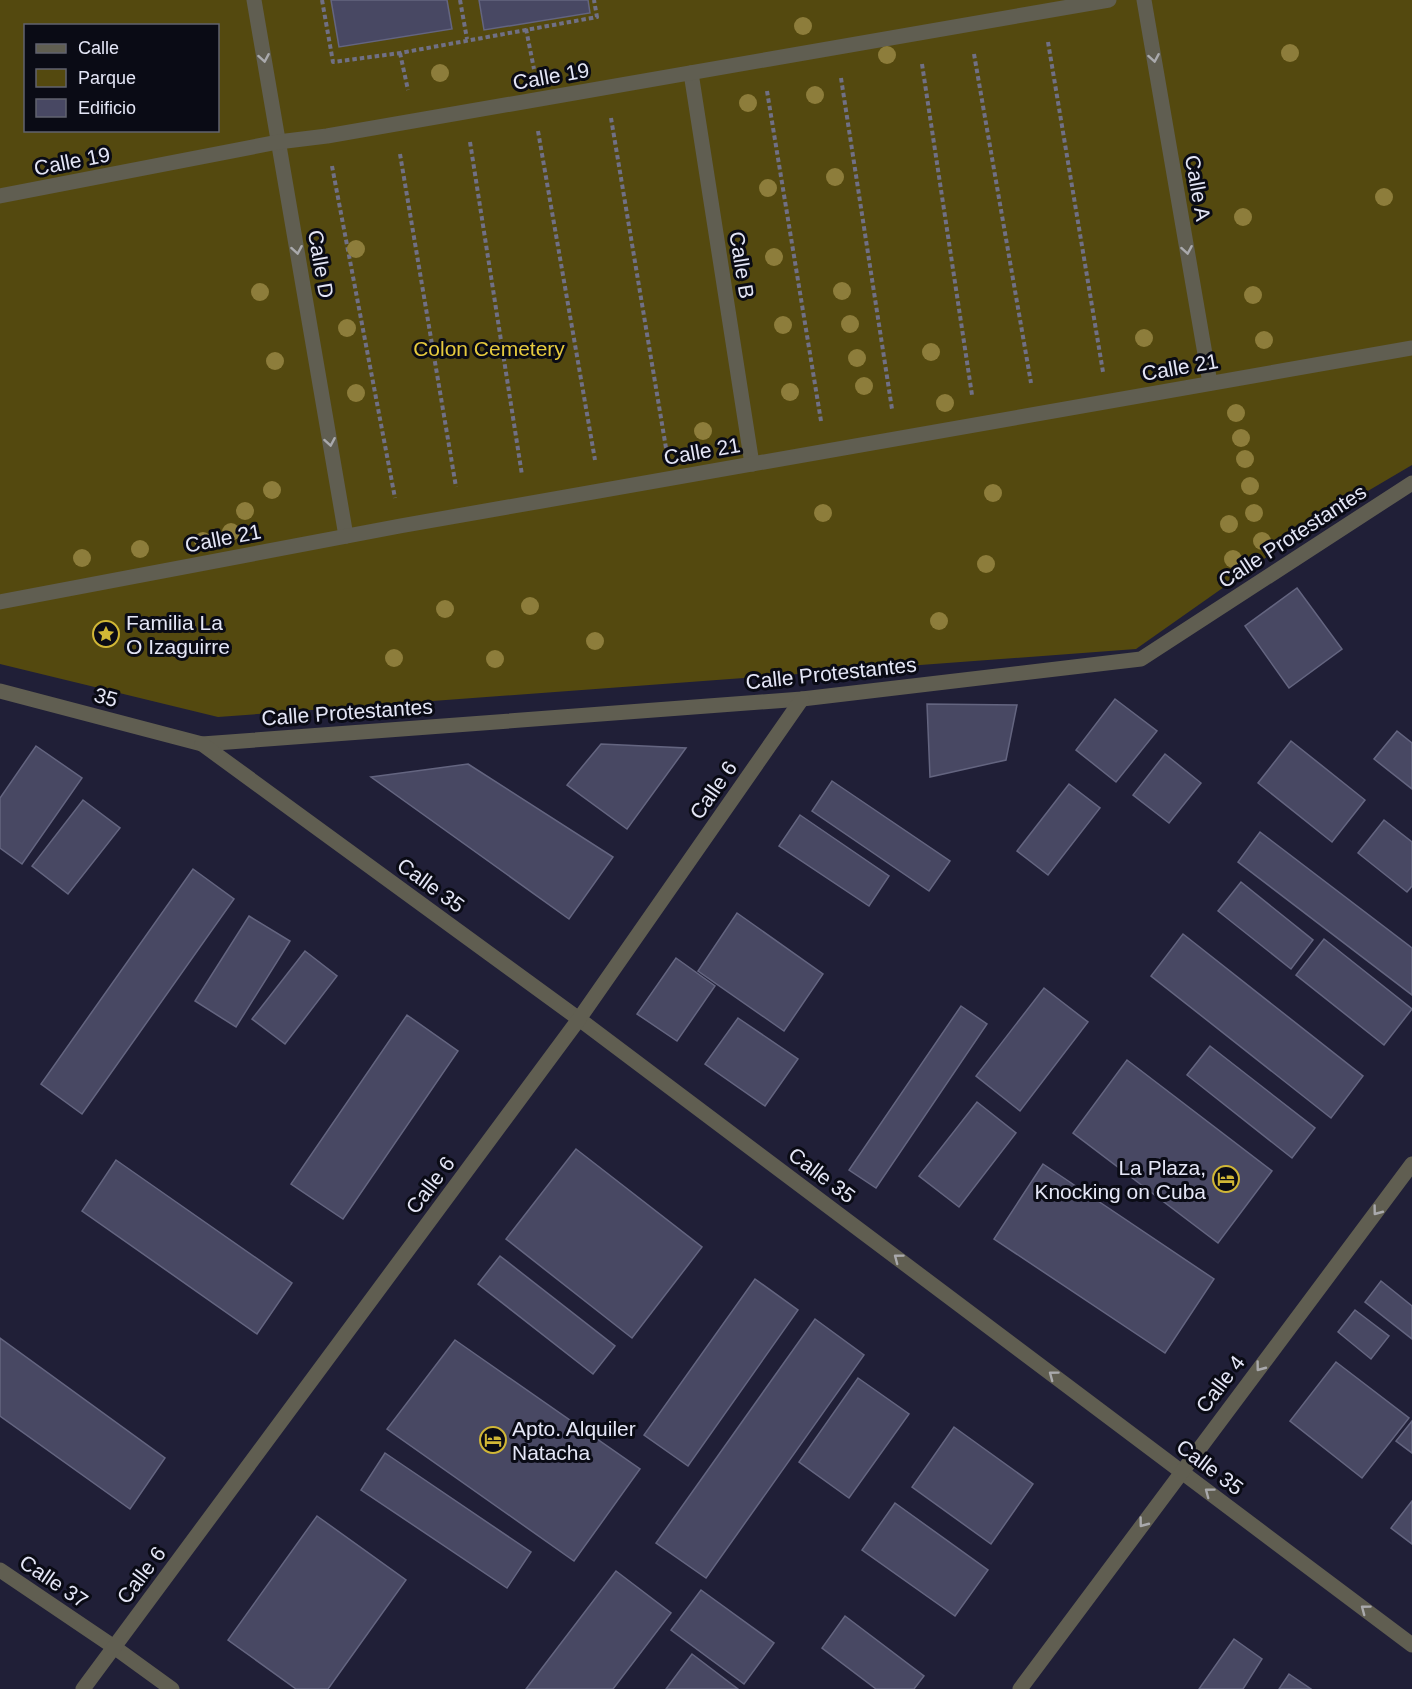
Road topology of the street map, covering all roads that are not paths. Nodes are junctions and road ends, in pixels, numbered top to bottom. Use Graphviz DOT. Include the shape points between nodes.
graph roads {
  1 [pos="254,0"];
  2 [pos="1109,0"];
  3 [pos="1144,0"];
  4 [pos="691,73"];
  5 [pos="278,142"];
  6 [pos="0,196"];
  7 [pos="1412,348"];
  8 [pos="1210,383"];
  9 [pos="752,464"];
  10 [pos="1412,483"];
  11 [pos="346,536"];
  12 [pos="0,602"];
  13 [pos="0,691"];
  14 [pos="802,699"];
  15 [pos="202,744"];
  16 [pos="579,1019"];
  17 [pos="1412,1164"];
  18 [pos="1181,1471"];
  19 [pos="0,1570"];
  20 [pos="1412,1645"];
  21 [pos="114,1647"];
  22 [pos="83,1689"];
  23 [pos="172,1689"];
  24 [pos="1020,1689"];
  1 -- 5 [label="street, Calle D, one-way"];
  2 -- 4 [label="street, Calle 19"];
  3 -- 8 [label="street, Calle A, one-way"];
  4 -- 5 [label="street, Calle 19"];
  4 -- 9 [label="street, Calle B"];
  5 -- 6 [label="street, Calle 19"];
  5 -- 11 [label="street, Calle D, one-way"];
  7 -- 8 [label="street, Calle 21"];
  8 -- 9 [label="street, Calle 21"];
  9 -- 11 [label="street, Calle 21"];
  10 -- 14 [label="street, Calle Protestantes" via="1141,659"];
  11 -- 12 [label="street, Calle 21"];
  13 -- 15 [label="street, 35"];
  14 -- 15 [label="street, Calle Protestantes"];
  14 -- 16 [label="street, Calle 6"];
  15 -- 16 [label="street, Calle 35"];
  18 -- 16 [label="street, Calle 35, one-way"];
  16 -- 21 [label="street, Calle 6"];
  17 -- 18 [label="street, Calle 4, one-way"];
  20 -- 18 [label="street, Calle 35, one-way"];
  18 -- 24 [label="street, Calle 4, one-way"];
  19 -- 21 [label="street, Calle 37"];
  21 -- 22 [label="street, Calle 6"];
  21 -- 23 [label="street, Calle 37"];
}
